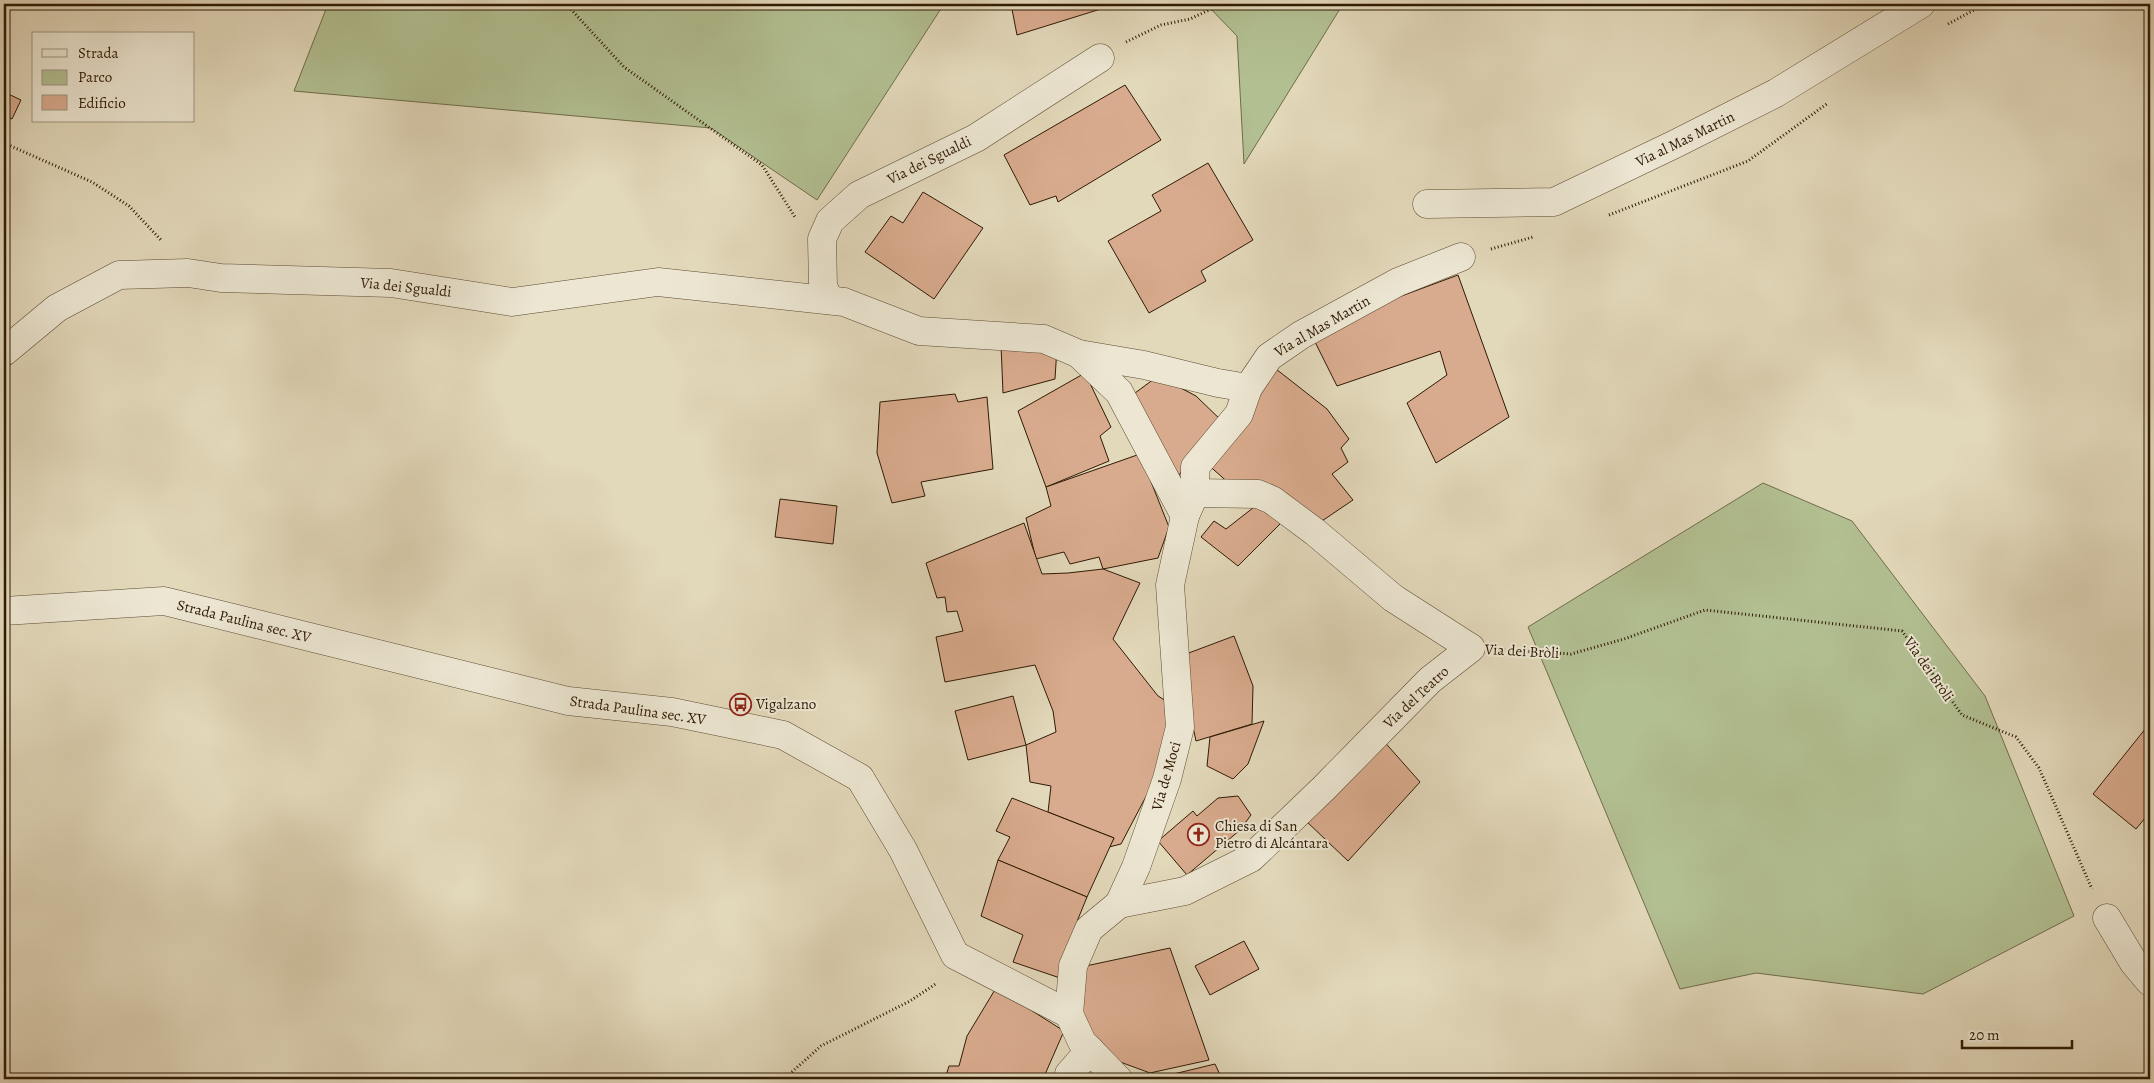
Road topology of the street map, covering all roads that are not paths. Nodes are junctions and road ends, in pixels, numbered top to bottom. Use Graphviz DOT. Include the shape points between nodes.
graph roads {
  1 [pos="1921,4"];
  2 [pos="1100,58"];
  3 [pos="1427,204"];
  4 [pos="1462,257"];
  5 [pos="829,300"];
  6 [pos="4,352"];
  7 [pos="1079,354"];
  8 [pos="1248,388"];
  9 [pos="1190,504"];
  10 [pos="4,611"];
  11 [pos="1119,904"];
  12 [pos="2107,918"];
  13 [pos="2150,982"];
  14 [pos="1069,1014"];
  15 [pos="1090,1050"];
  16 [pos="1068,1079"];
  17 [pos="1118,1079"];
  1 -- 3 [label="street, Via al Mas Martin" via="1776,93 1554,202"];
  2 -- 5 [label="street, Via dei Sgualdi" via="976,138 859,195 830,221 822,239 823,286"];
  4 -- 8 [label="street, Via al Mas Martin" via="1398,282 1301,335 1269,357"];
  5 -- 6 [label="street, Via dei Sgualdi" via="658,282 512,302 392,283 221,278 188,273 119,275 57,308"];
  5 -- 7 [label="street, Via dei Sgualdi" via="844,302 919,331 1044,339"];
  7 -- 8 [label="street, Via dei Sgualdi"];
  7 -- 9 [label="street, Via dei Sgualdi" via="1119,392"];
  8 -- 9 [label="street, Via al Mas Martin" via="1239,414 1195,467"];
  9 -- 11 [label="street, Via de Moci" via="1170,585 1180,727 1167,779"];
  9 -- 11 [label="street, Via del Teatro" via="1258,494 1272,500 1316,532 1392,598 1471,648 1430,680 1251,858 1185,891"];
  10 -- 14 [label="street, Strada Paulina sec. XV" via="164,601 568,702 672,712 783,736 860,778 903,850 955,955"];
  11 -- 14 [label="street, Via de Moci" via="1089,929 1073,966"];
  12 -- 13 [label="street" via="2134,963"];
  14 -- 15 [label="street" via="1082,1042"];
  15 -- 16 [label="street"];
  15 -- 17 [label="street"];
}
